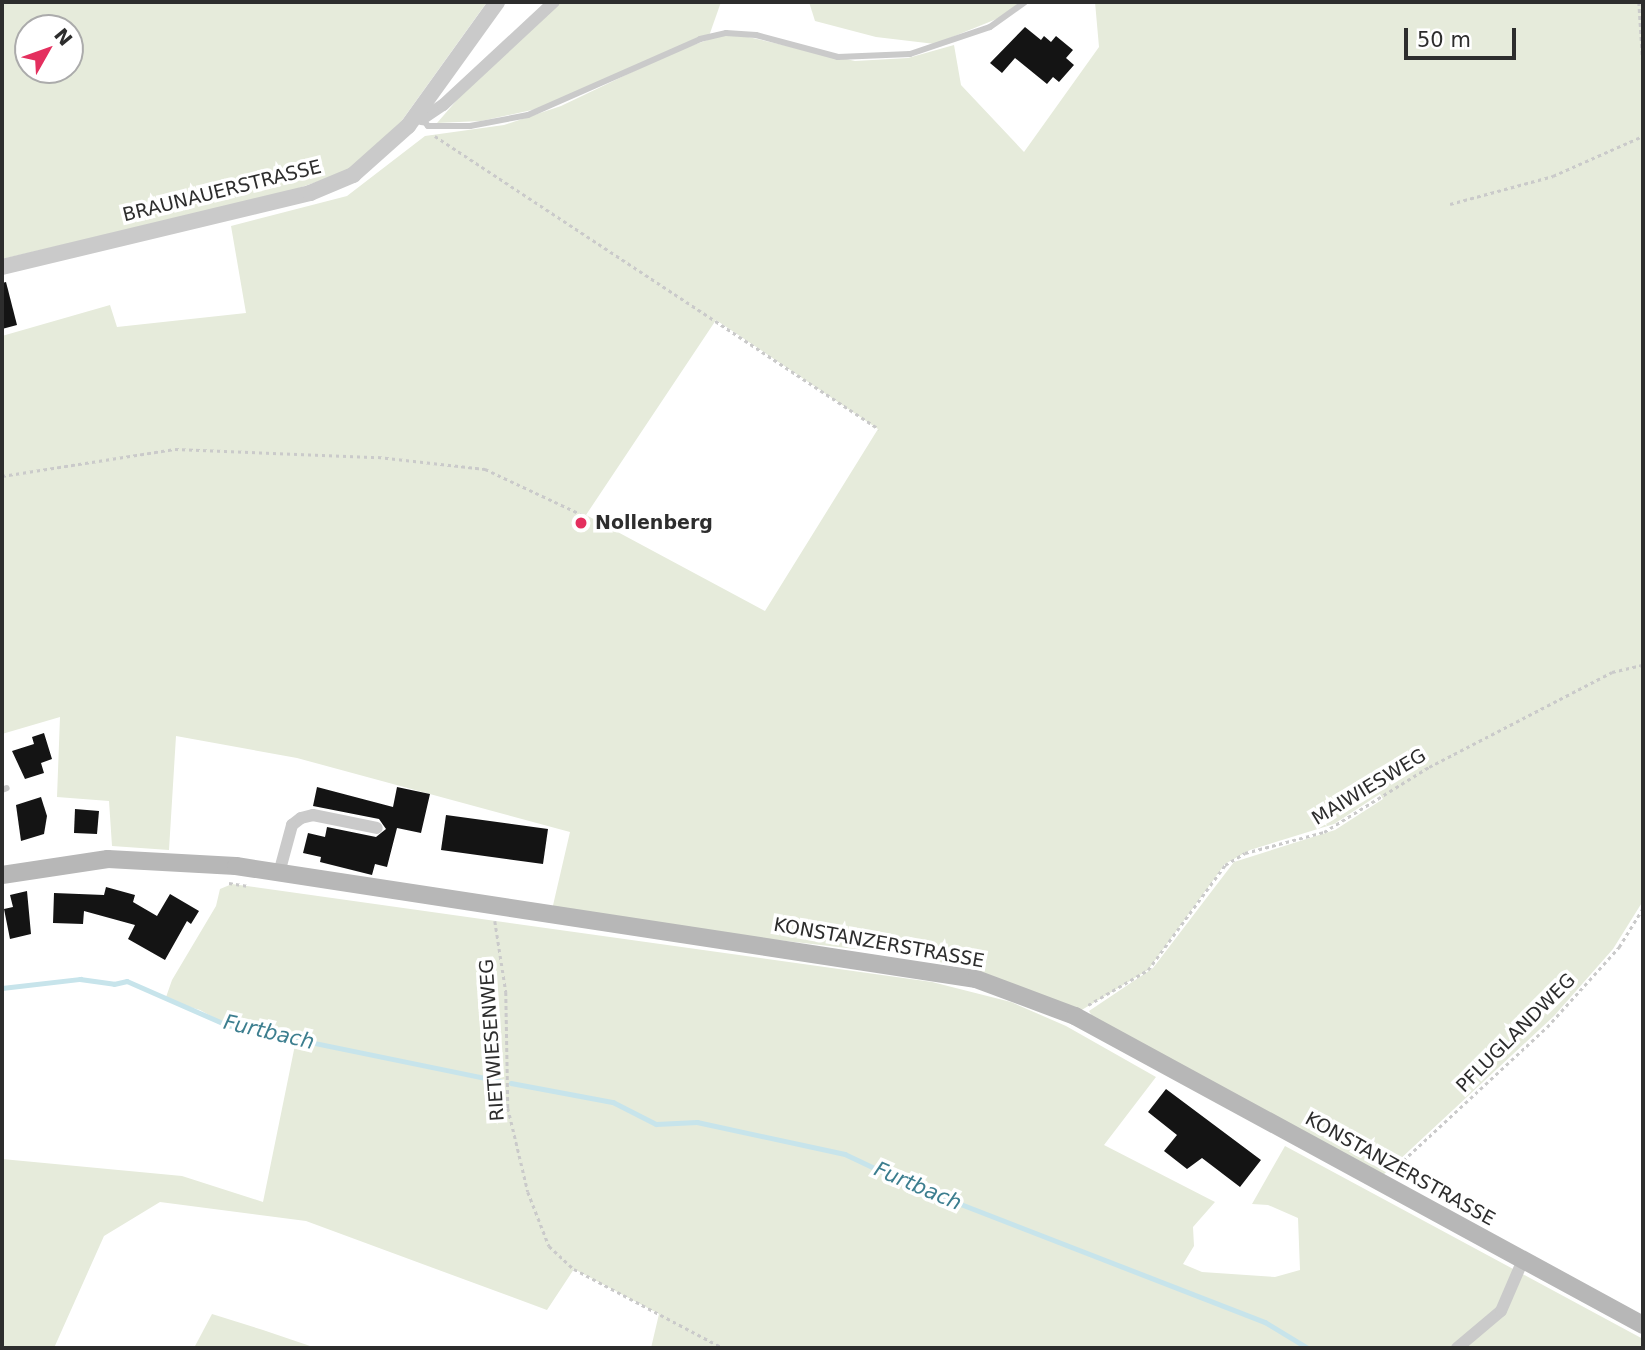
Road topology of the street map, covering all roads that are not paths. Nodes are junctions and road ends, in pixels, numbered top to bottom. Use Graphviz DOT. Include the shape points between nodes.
graph roads {
  1 [pos="497,2"];
  2 [pos="554,2"];
  3 [pos="1025,2"];
  4 [pos="416,119"];
  5 [pos="2,267"];
  6 [pos="377,828"];
  7 [pos="279,873"];
  8 [pos="2,875"];
  9 [pos="1523,1260"];
  10 [pos="1643,1325"];
  11 [pos="1457,1348"];
  1 -- 4 [label="street, BRAUNAUERSTRASSE"];
  2 -- 4 [label="street" via="443,105"];
  3 -- 4 [label="lane" via="990,27 910,54 838,57 756,35 726,33 700,39 528,115 470,126 428,126"];
  4 -- 5 [label="street, BRAUNAUERSTRASSE" via="369,164 321,190"];
  6 -- 7 [label="street" via="306,816 292,825"];
  7 -- 8 [label="main road, KONSTANZERSTRASSE" via="142,858 74,862"];
  7 -- 9 [label="main road, KONSTANZERSTRASSE" via="943,971 1018,992 1075,1016"];
  9 -- 10 [label="main road, KONSTANZERSTRASSE"];
  9 -- 11 [label="street" via="1501,1311"];
}
